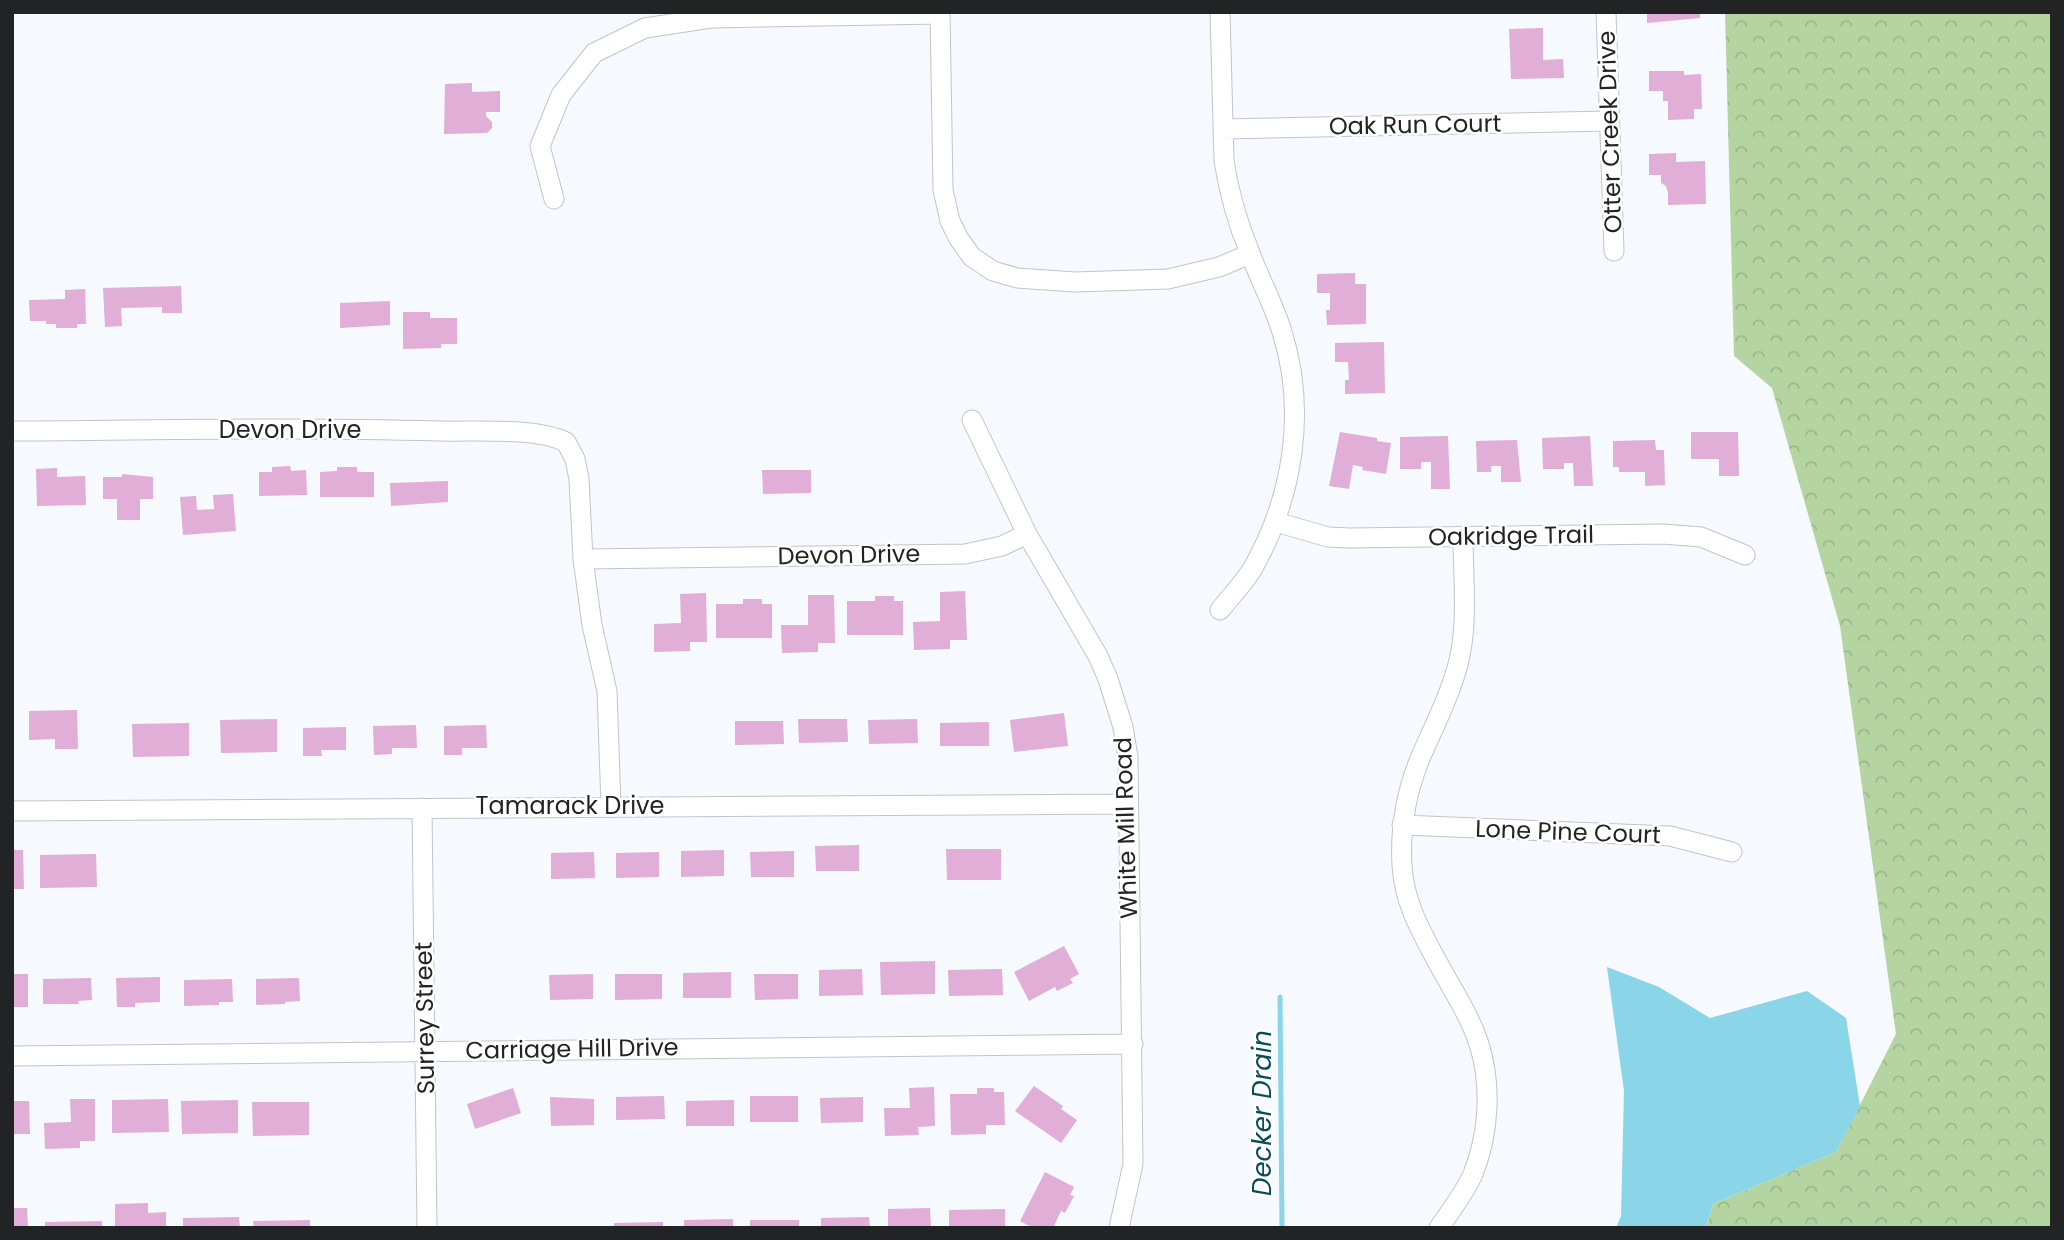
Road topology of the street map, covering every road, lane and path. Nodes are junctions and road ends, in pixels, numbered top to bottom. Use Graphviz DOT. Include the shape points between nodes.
graph roads {
  1 [pos="1220,12"];
  2 [pos="1606,12"];
  3 [pos="940,13"];
  4 [pos="1608,121"];
  5 [pos="1223,129"];
  6 [pos="554,199"];
  7 [pos="1614,251"];
  8 [pos="1250,254"];
  9 [pos="972,420"];
  10 [pos="12,431"];
  11 [pos="1276,522"];
  12 [pos="1027,534"];
  13 [pos="1463,536"];
  14 [pos="1745,555"];
  15 [pos="583,559"];
  16 [pos="1220,610"];
  17 [pos="1128,804"];
  18 [pos="611,806"];
  19 [pos="422,808"];
  20 [pos="12,811"];
  21 [pos="1402,825"];
  22 [pos="1732,852"];
  23 [pos="1132,1044"];
  24 [pos="426,1050"];
  25 [pos="12,1056"];
  26 [pos="427,1228"];
  27 [pos="1119,1228"];
  28 [pos="1439,1228"];
  1 -- 5 [label="street"];
  2 -- 4 [label="street, Otter Creek Drive"];
  3 -- 6 [label="street" via="710,18 645,28 594,52 561,95 540,146"];
  3 -- 8 [label="street" via="943,190 959,239 972,257 1001,274 1035,281 1168,279"];
  4 -- 5 [label="street, Oak Run Court"];
  4 -- 7 [label="street, Otter Creek Drive"];
  5 -- 8 [label="street" via="1227,183"];
  8 -- 11 [label="street" via="1282,331 1293,386 1294,438"];
  9 -- 12 [label="street, White Mill Road"];
  10 -- 15 [label="street, Devon Drive" via="397,430 551,436 566,442 575,459"];
  11 -- 13 [label="street, Oakridge Trail" via="1339,537"];
  11 -- 16 [label="street" via="1251,571"];
  12 -- 15 [label="street, Devon Drive" via="965,554"];
  12 -- 17 [label="street, White Mill Road" via="1108,679 1128,757"];
  13 -- 14 [label="street, Oakridge Trail" via="1663,534 1701,537"];
  13 -- 21 [label="street" via="1460,654 1447,699 1410,787"];
  15 -- 18 [label="street" via="607,691"];
  17 -- 18 [label="street, Tamarack Drive"];
  17 -- 23 [label="street, White Mill Road"];
  18 -- 19 [label="street, Tamarack Drive"];
  19 -- 20 [label="street, Tamarack Drive"];
  19 -- 24 [label="street, Surrey Street"];
  21 -- 22 [label="street, Lone Pine Court" via="1670,836"];
  21 -- 28 [label="street" via="1408,902 1471,1023 1487,1091 1473,1173"];
  23 -- 24 [label="street, Carriage Hill Drive"];
  23 -- 27 [label="street, White Mill Road" via="1133,1164"];
  24 -- 25 [label="street, Carriage Hill Drive"];
  24 -- 26 [label="street, Surrey Street"];
}
